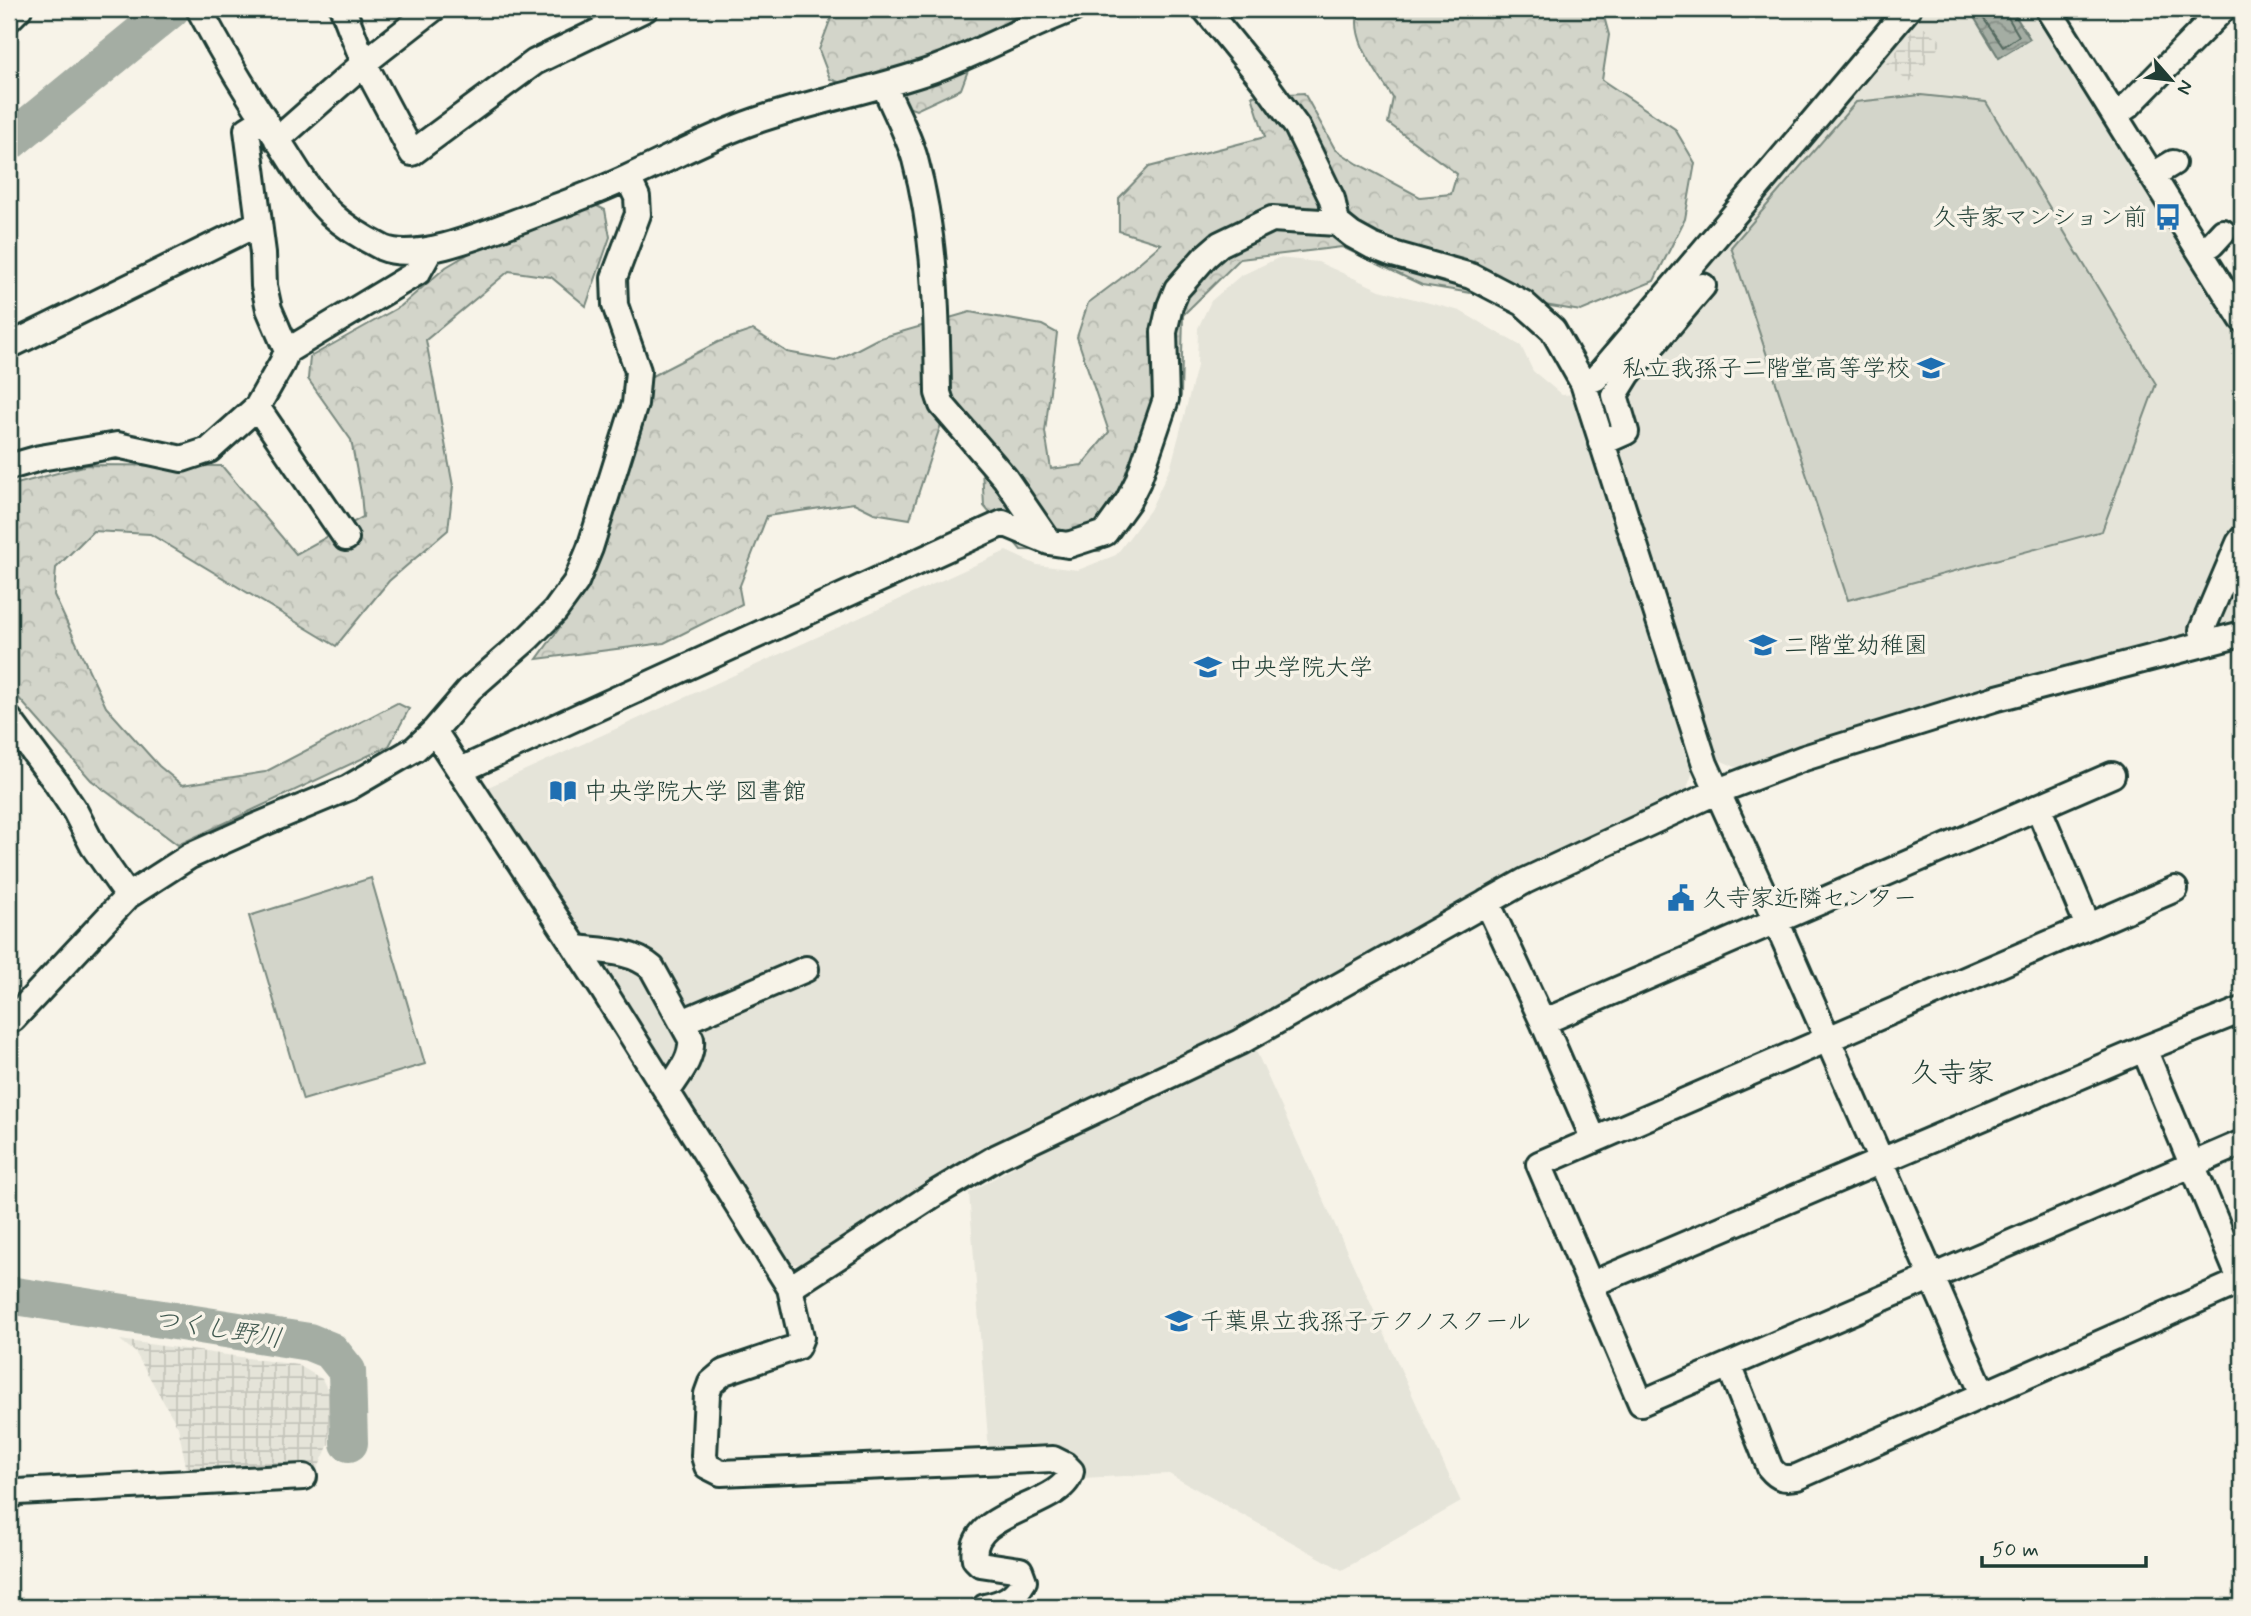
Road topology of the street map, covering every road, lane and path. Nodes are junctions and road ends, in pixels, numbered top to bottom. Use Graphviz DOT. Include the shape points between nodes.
graph roads {
  1 [pos="19,9"];
  2 [pos="343,9"];
  3 [pos="433,9"];
  4 [pos="645,9"];
  5 [pos="1073,9"];
  6 [pos="1205,9"];
  7 [pos="1908,9"];
  8 [pos="2223,9"];
  9 [pos="199,10"];
  10 [pos="2060,14"];
  11 [pos="9,19"];
  12 [pos="364,63"];
  13 [pos="884,85"];
  14 [pos="2115,115"];
  15 [pos="270,130"];
  16 [pos="628,178"];
  17 [pos="259,223"];
  18 [pos="1337,223"];
  19 [pos="2223,232"];
  20 [pos="431,249"];
  21 [pos="2200,251"];
  22 [pos="1703,286"];
  23 [pos="2242,319"];
  24 [pos="9,346"];
  25 [pos="287,351"];
  26 [pos="1583,383"];
  27 [pos="257,407"];
  28 [pos="1601,443"];
  29 [pos="9,467"];
  30 [pos="346,538"];
  31 [pos="2242,539"];
  32 [pos="1049,542"];
  33 [pos="2242,634"];
  34 [pos="2206,643"];
  35 [pos="9,719"];
  36 [pos="434,731"];
  37 [pos="461,770"];
  38 [pos="2112,775"];
  39 [pos="1717,791"];
  40 [pos="2038,807"];
  41 [pos="2175,889"];
  42 [pos="128,896"];
  43 [pos="1487,902"];
  44 [pos="1776,921"];
  45 [pos="2088,926"];
  46 [pos="576,948"];
  47 [pos="806,969"];
  48 [pos="2242,1010"];
  49 [pos="9,1011"];
  50 [pos="682,1022"];
  51 [pos="1543,1022"];
  52 [pos="1827,1039"];
  53 [pos="2144,1049"];
  54 [pos="667,1092"];
  55 [pos="1594,1140"];
  56 [pos="2242,1143"];
  57 [pos="1881,1161"];
  58 [pos="2192,1164"];
  59 [pos="1931,1277"];
  60 [pos="2242,1283"];
  61 [pos="1592,1284"];
  62 [pos="790,1288"];
  63 [pos="1729,1365"];
  64 [pos="1983,1394"];
  65 [pos="304,1477"];
  66 [pos="9,1497"];
  67 [pos="985,1607"];
  1 -- 11 [label="street"];
  2 -- 12 [label="street"];
  3 -- 12 [label="street"];
  4 -- 12 [label="street" via="534,62 412,153"];
  5 -- 13 [label="street" via="958,60"];
  6 -- 18 [label="street" via="1297,127 1332,199"];
  7 -- 26 [label="street" via="1596,378"];
  8 -- 14 [label="street"];
  9 -- 15 [label="street"];
  10 -- 14 [label="street"];
  12 -- 15 [label="street"];
  13 -- 16 [label="street" via="756,121"];
  13 -- 32 [label="street" via="915,158 934,261 942,405 1005,478"];
  14 -- 21 [label="street" via="2163,169"];
  15 -- 17 [label="street" via="247,130"];
  15 -- 20 [label="street" via="309,187 348,228 385,249"];
  16 -- 20 [label="street" via="493,231"];
  16 -- 36 [label="street" via="637,197 638,214 614,278 615,305 638,371 635,404 590,548 576,582 555,611 470,689"];
  17 -- 24 [label="street"];
  17 -- 25 [label="street" via="269,309"];
  18 -- 26 [label="street" via="1372,246 1471,276 1523,303 1553,330"];
  18 -- 32 [label="street" via="1272,219 1220,244 1188,274 1166,319 1166,399 1128,501 1105,533 1073,545"];
  19 -- 21 [label="street"];
  20 -- 25 [label="street" via="418,272"];
  21 -- 23 [label="street"];
  22 -- 28 [label="street" via="1615,395 1626,432"];
  25 -- 27 [label="street"];
  26 -- 28 [label="street"];
  27 -- 29 [label="street" via="209,450 182,459 117,445"];
  27 -- 30 [label="street"];
  28 -- 39 [label="street"];
  31 -- 34 [label="street" via="2202,630"];
  32 -- 37 [label="street" via="1003,523"];
  33 -- 34 [label="street"];
  34 -- 39 [label="street" via="1997,698 1804,758"];
  35 -- 42 [label="street" via="55,781"];
  36 -- 37 [label="street"];
  36 -- 42 [label="street" via="415,749 348,788 190,856"];
  37 -- 46 [label="street"];
  38 -- 40 [label="street"];
  39 -- 43 [label="street"];
  39 -- 44 [label="street"];
  40 -- 44 [label="street"];
  40 -- 45 [label="street"];
  41 -- 45 [label="street"];
  42 -- 49 [label="street" via="13,1019"];
  43 -- 51 [label="street"];
  43 -- 62 [label="street" via="1240,1042 997,1157"];
  44 -- 51 [label="street"];
  44 -- 52 [label="street"];
  45 -- 52 [label="street"];
  46 -- 50 [label="street" via="643,960"];
  46 -- 54 [label="street"];
  47 -- 50 [label="street"];
  48 -- 53 [label="street"];
  50 -- 54 [label="street" via="692,1048"];
  51 -- 55 [label="street"];
  52 -- 55 [label="street"];
  52 -- 57 [label="street"];
  53 -- 57 [label="street"];
  53 -- 58 [label="street"];
  54 -- 62 [label="street"];
  55 -- 61 [label="street" via="1539,1164"];
  56 -- 58 [label="street"];
  57 -- 59 [label="street"];
  57 -- 61 [label="street"];
  58 -- 59 [label="street"];
  58 -- 60 [label="street"];
  59 -- 63 [label="street"];
  59 -- 64 [label="street"];
  60 -- 64 [label="street"];
  61 -- 63 [label="street" via="1641,1403"];
  62 -- 67 [label="street" via="801,1337 797,1347 724,1372 711,1383 706,1394 707,1466 720,1473 1053,1460 1065,1465 1071,1475 1060,1488 1001,1519 975,1541 973,1550 980,1564 1020,1570 1024,1581 1004,1603"];
  63 -- 64 [label="street" via="1770,1468 1782,1479"];
  65 -- 66 [label="street" via="29,1492"];
}
